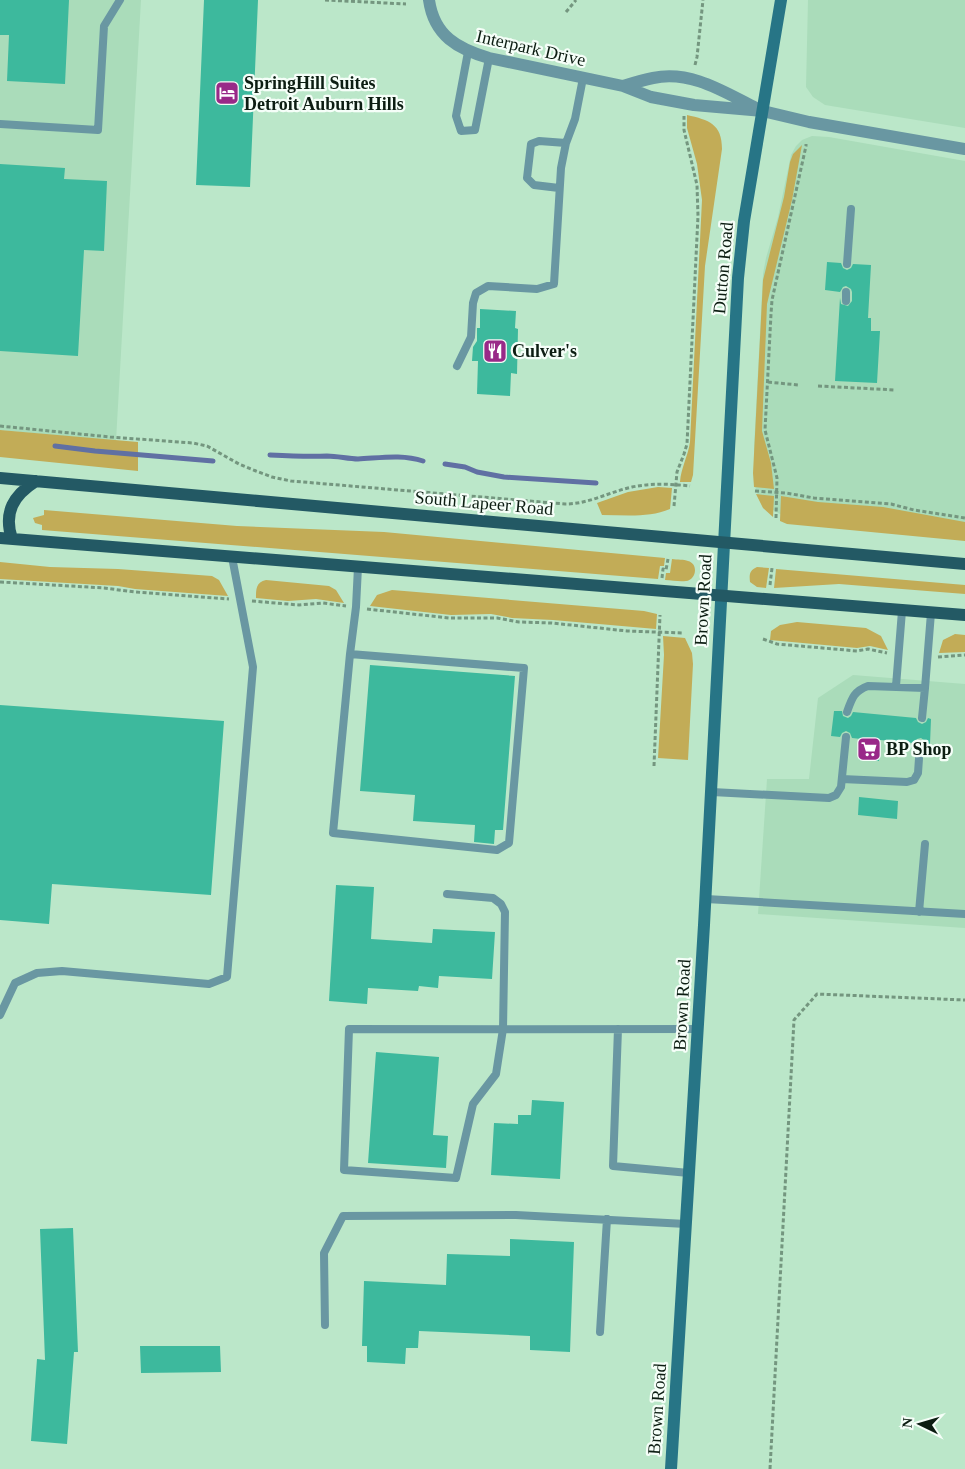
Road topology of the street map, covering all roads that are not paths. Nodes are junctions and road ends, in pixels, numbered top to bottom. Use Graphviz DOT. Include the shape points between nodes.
graph roads {
  1 [pos="120,0"];
  2 [pos="429,0"];
  3 [pos="781,0"];
  4 [pos="468,52"];
  5 [pos="489,58"];
  6 [pos="583,78"];
  7 [pos="623,86"];
  8 [pos="763,111"];
  9 [pos="0,124"];
  10 [pos="566,143"];
  11 [pos="965,149"];
  12 [pos="559,188"];
  13 [pos="851,209"];
  14 [pos="847,264"];
  15 [pos="846,292"];
  16 [pos="846,301"];
  17 [pos="457,366"];
  18 [pos="0,478"];
  19 [pos="36,481"];
  20 [pos="6,538"];
  21 [pos="724,542"];
  22 [pos="232,557"];
  23 [pos="965,564"];
  24 [pos="358,567"];
  25 [pos="721,596"];
  26 [pos="902,611"];
  27 [pos="931,613"];
  28 [pos="965,615"];
  29 [pos="350,654"];
  30 [pos="896,686"];
  31 [pos="925,688"];
  32 [pos="847,712"];
  33 [pos="922,718"];
  34 [pos="846,738"];
  35 [pos="920,744"];
  36 [pos="842,779"];
  37 [pos="712,792"];
  38 [pos="925,844"];
  39 [pos="447,894"];
  40 [pos="706,899"];
  41 [pos="919,912"];
  42 [pos="965,914"];
  43 [pos="0,1015"];
  44 [pos="503,1029"];
  45 [pos="618,1029"];
  46 [pos="698,1029"];
  47 [pos="689,1173"];
  48 [pos="606,1219"];
  49 [pos="686,1224"];
  50 [pos="325,1325"];
  51 [pos="600,1332"];
  52 [pos="671,1469"];
  1 -- 9 [label="lane" via="104,26 98,130"];
  2 -- 4 [label="street, Interpark Drive" via="442,33 454,45"];
  3 -- 8 [label="main road, Dutton Road"];
  4 -- 5 [label="street, Interpark Drive"];
  4 -- 5 [label="lane" via="456,116 461,131 475,130"];
  5 -- 6 [label="street, Interpark Drive"];
  6 -- 7 [label="street, Interpark Drive"];
  6 -- 10 [label="lane" via="575,119"];
  7 -- 8 [label="street, Interpark Drive" via="651,97 694,105"];
  7 -- 8 [label="street, Interpark Drive" via="654,77 682,77 701,81"];
  8 -- 11 [label="street, Interpark Drive"];
  8 -- 21 [label="main road, Dutton Road" via="740,255"];
  10 -- 12 [label="lane"];
  10 -- 12 [label="lane" via="540,141 531,144 527,178 534,185"];
  12 -- 17 [label="lane" via="554,284 537,289 488,286 476,293 471,337"];
  13 -- 14 [label="lane"];
  15 -- 16 [label="lane"];
  18 -- 19 [label="main road, South Lapeer Road"];
  19 -- 20 [label="main road" via="15,498"];
  19 -- 21 [label="main road, South Lapeer Road"];
  20 -- 22 [label="main road"];
  21 -- 23 [label="main road, South Lapeer Road"];
  21 -- 25 [label="main road, Brown Road"];
  22 -- 24 [label="main road"];
  22 -- 43 [label="lane" via="253,667 227,977 209,984 62,972 37,973 15,983"];
  24 -- 25 [label="main road"];
  24 -- 29 [label="lane"];
  25 -- 26 [label="main road"];
  25 -- 37 [label="main road, Brown Road"];
  26 -- 27 [label="main road"];
  26 -- 30 [label="lane"];
  27 -- 28 [label="main road"];
  27 -- 31 [label="lane"];
  29 -- 29 [label="lane" via="333,833 498,850 510,843 524,668"];
  30 -- 31 [label="lane"];
  30 -- 32 [label="lane" via="860,689"];
  31 -- 33 [label="lane"];
  34 -- 36 [label="lane"];
  35 -- 36 [label="lane" via="918,773 914,780"];
  36 -- 37 [label="lane" via="841,788 829,798"];
  37 -- 40 [label="main road, Brown Road"];
  38 -- 41 [label="lane"];
  39 -- 44 [label="lane" via="493,898 505,912"];
  40 -- 41 [label="lane"];
  40 -- 46 [label="main road, Brown Road"];
  41 -- 42 [label="lane"];
  44 -- 44 [label="lane" via="349,1030 344,1170 456,1178 473,1104 496,1074"];
  44 -- 45 [label="lane"];
  45 -- 46 [label="lane"];
  45 -- 47 [label="lane" via="614,1166"];
  46 -- 47 [label="main road, Brown Road"];
  47 -- 49 [label="main road, Brown Road"];
  48 -- 49 [label="lane"];
  48 -- 50 [label="lane" via="516,1215 343,1216 324,1253"];
  48 -- 51 [label="lane"];
  49 -- 52 [label="main road, Brown Road"];
}
